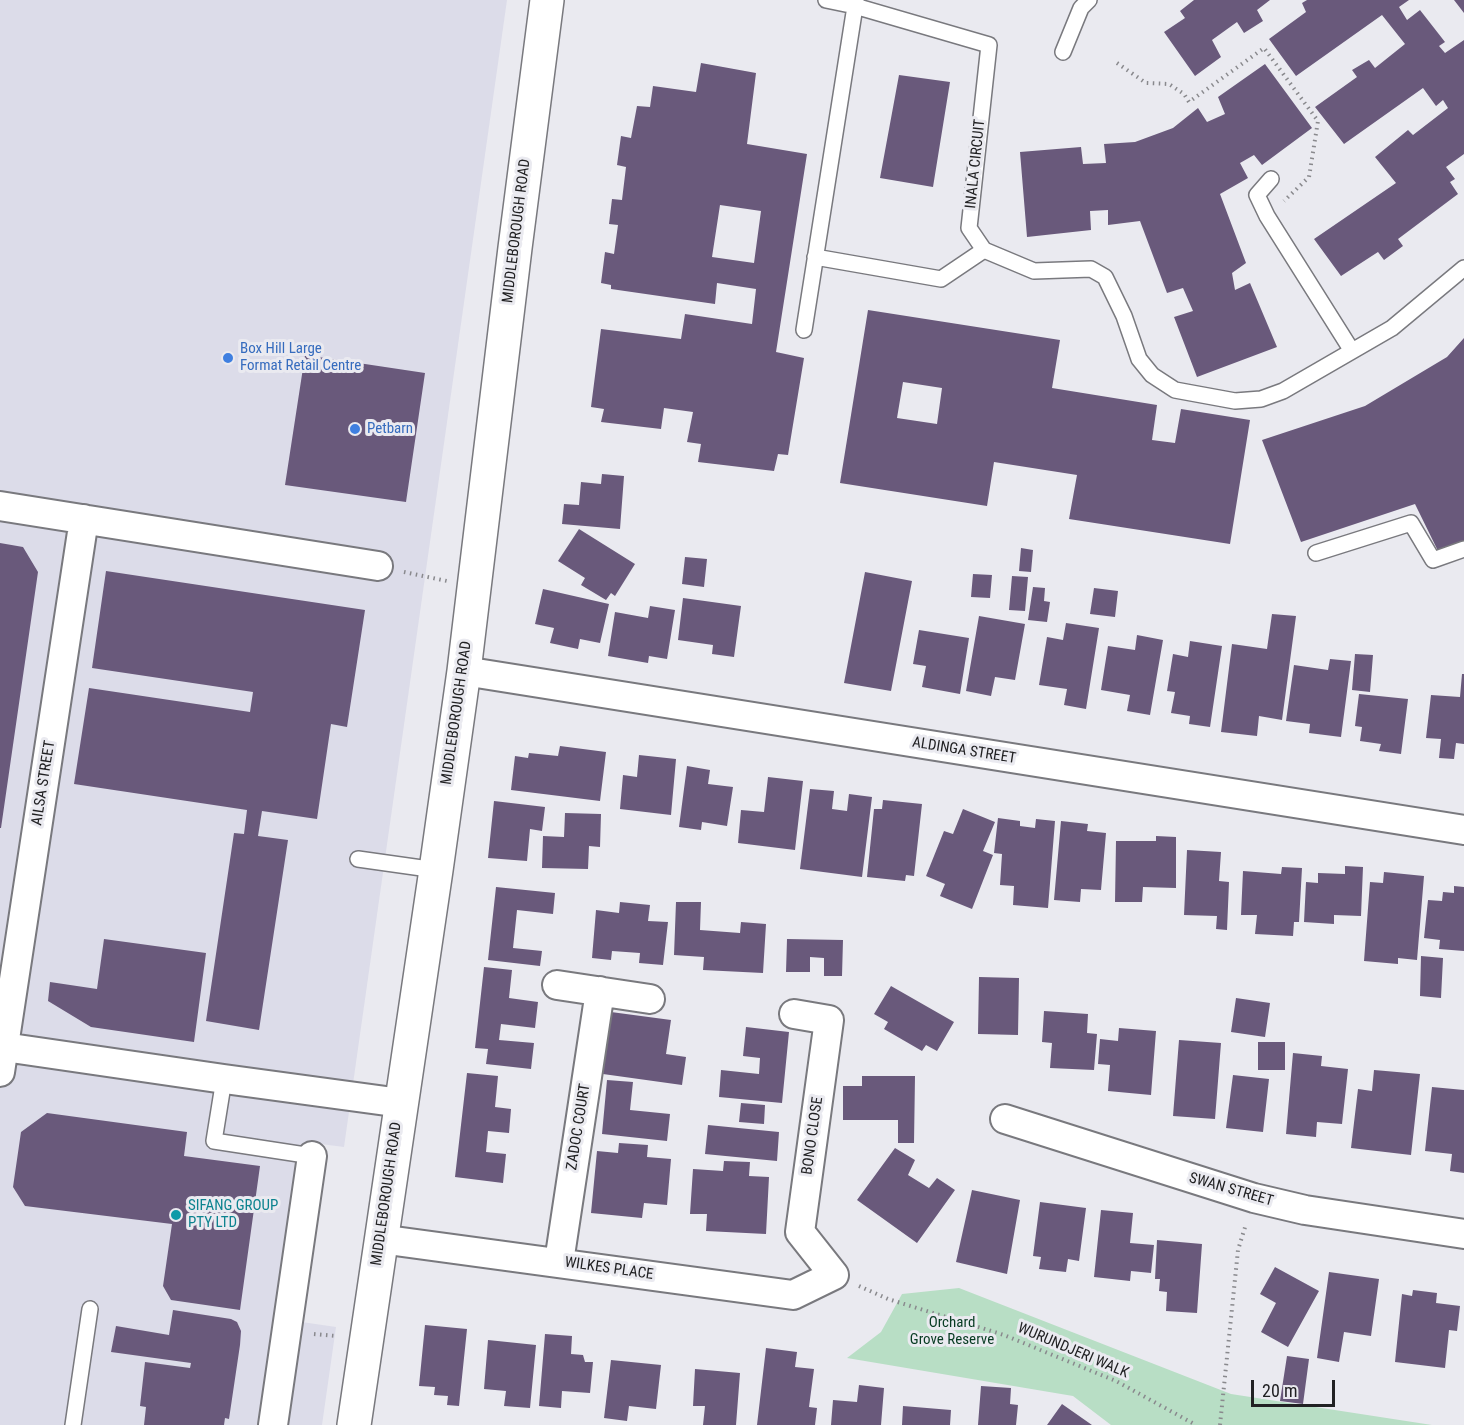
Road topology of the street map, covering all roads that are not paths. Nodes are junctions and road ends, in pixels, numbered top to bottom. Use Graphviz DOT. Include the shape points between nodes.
graph roads {
  1 [pos="547,0"];
  2 [pos="826,0"];
  3 [pos="1089,0"];
  4 [pos="855,3"];
  5 [pos="1063,52"];
  6 [pos="1271,179"];
  7 [pos="984,250"];
  8 [pos="815,257"];
  9 [pos="1464,268"];
  10 [pos="804,330"];
  11 [pos="1352,351"];
  12 [pos="0,506"];
  13 [pos="84,519"];
  14 [pos="1464,549"];
  15 [pos="1316,553"];
  16 [pos="378,566"];
  17 [pos="464,671"];
  18 [pos="1464,830"];
  19 [pos="358,860"];
  20 [pos="436,870"];
  21 [pos="557,985"];
  22 [pos="600,991"];
  23 [pos="650,999"];
  24 [pos="795,1014"];
  25 [pos="1,1055"];
  26 [pos="224,1079"];
  27 [pos="401,1103"];
  28 [pos="1005,1119"];
  29 [pos="312,1156"];
  30 [pos="1464,1234"];
  31 [pos="381,1239"];
  32 [pos="559,1262"];
  33 [pos="834,1275"];
  34 [pos="90,1309"];
  35 [pos="73,1425"];
  36 [pos="273,1425"];
  37 [pos="354,1425"];
  1 -- 17 [label="main road, MIDDLEBOROUGH ROAD"];
  2 -- 4 [label="lane, INALA CIRCUIT"];
  3 -- 5 [label="lane"];
  4 -- 7 [label="lane, INALA CIRCUIT" via="989,45 969,228"];
  4 -- 8 [label="lane"];
  6 -- 11 [label="lane" via="1257,195"];
  7 -- 8 [label="lane" via="940,279"];
  7 -- 11 [label="lane" via="1034,271 1091,269 1105,277 1139,359 1152,375 1175,390 1235,401 1261,399 1283,391"];
  8 -- 10 [label="lane"];
  9 -- 11 [label="lane" via="1392,328"];
  12 -- 13 [label="street"];
  13 -- 16 [label="street"];
  13 -- 25 [label="street, AILSA STREET"];
  14 -- 15 [label="lane" via="1433,560 1411,523"];
  17 -- 18 [label="street, ALDINGA STREET"];
  17 -- 20 [label="main road, MIDDLEBOROUGH ROAD"];
  19 -- 20 [label="lane"];
  20 -- 27 [label="main road, MIDDLEBOROUGH ROAD"];
  21 -- 22 [label="street"];
  22 -- 23 [label="street"];
  22 -- 32 [label="street, ZADOC COURT"];
  24 -- 33 [label="street, BONO CLOSE" via="829,1020 800,1232"];
  25 -- 26 [label="street, AILSA STREET"];
  26 -- 27 [label="street, AILSA STREET"];
  26 -- 29 [label="lane" via="214,1141"];
  27 -- 31 [label="main road, MIDDLEBOROUGH ROAD"];
  28 -- 30 [label="street, SWAN STREET" via="1254,1198 1305,1210"];
  29 -- 36 [label="street"];
  31 -- 32 [label="street, WILKES PLACE"];
  31 -- 37 [label="main road, MIDDLEBOROUGH ROAD"];
  32 -- 33 [label="street, WILKES PLACE" via="793,1295"];
  34 -- 35 [label="lane"];
}
